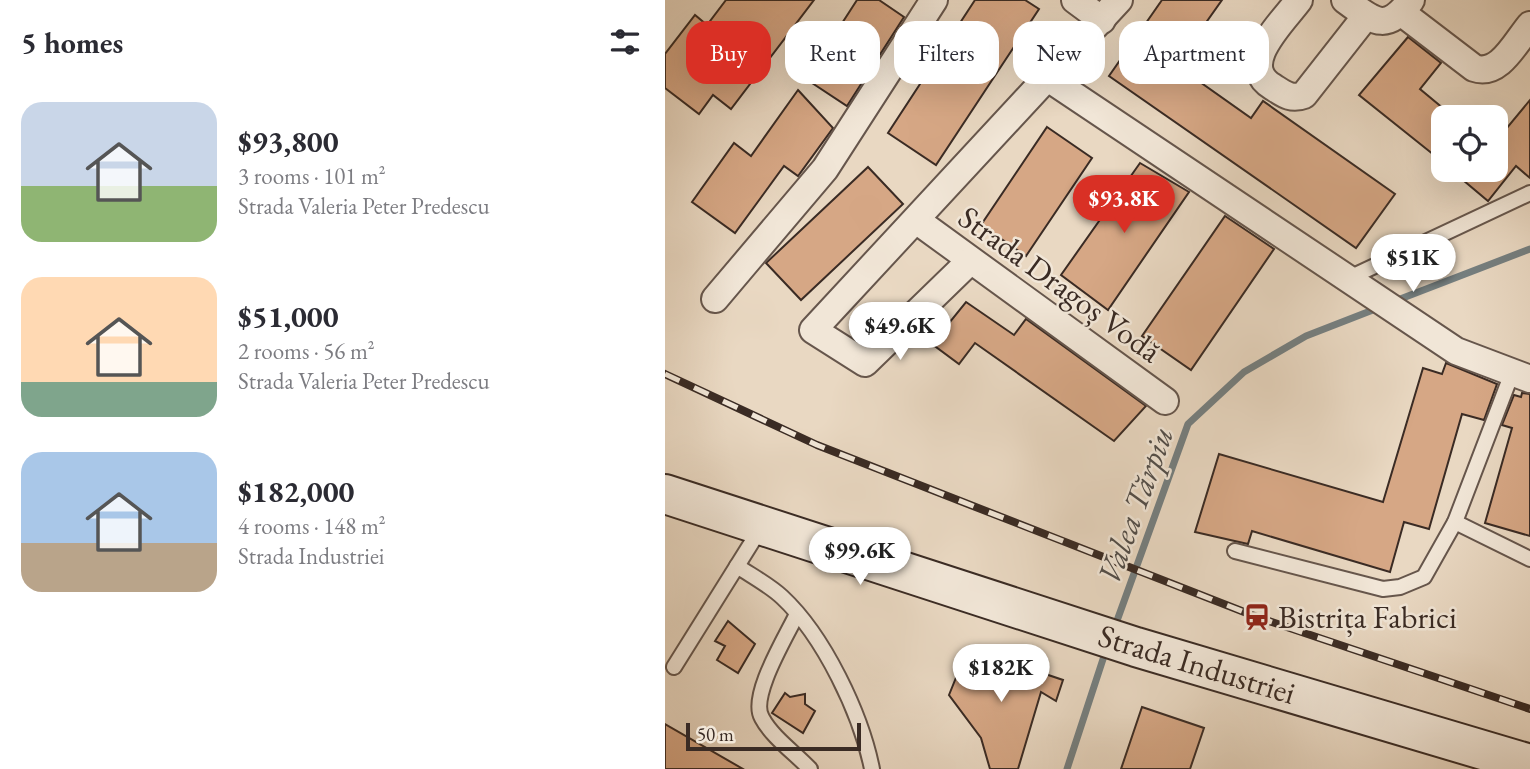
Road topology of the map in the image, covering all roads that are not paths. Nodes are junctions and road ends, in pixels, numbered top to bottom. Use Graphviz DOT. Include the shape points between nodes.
graph roads {
  1 [pos="934,0"];
  2 [pos="1075,0"];
  3 [pos="1299,0"];
  4 [pos="1345,0"];
  5 [pos="1406,6"];
  6 [pos="1111,10"];
  7 [pos="1366,16"];
  8 [pos="1530,25"];
  9 [pos="1042,84"];
  10 [pos="1057,84"];
  11 [pos="1530,194"];
  12 [pos="916,220"];
  13 [pos="969,262"];
  14 [pos="1346,279"];
  15 [pos="715,299"];
  16 [pos="1521,376"];
  17 [pos="1165,401"];
  18 [pos="665,494"];
  19 [pos="1455,522"];
  20 [pos="763,525"];
  21 [pos="1235,551"];
  22 [pos="1530,559"];
  23 [pos="737,566"];
  24 [pos="797,614"];
  25 [pos="674,667"];
  26 [pos="1530,764"];
  27 [pos="810,769"];
  28 [pos="872,769"];
  1 -- 15 [label="street" via="825,169"];
  2 -- 6 [label="street, Strada Dragoș Vodă"];
  3 -- 7 [label="street" via="1262,50 1257,64 1265,83 1291,97 1304,95"];
  4 -- 7 [label="street"];
  5 -- 7 [label="street" via="1383,23"];
  5 -- 8 [label="street" via="1473,68 1487,72"];
  9 -- 12 [label="street, Strada Dragoș Vodă"];
  10 -- 14 [label="street"];
  11 -- 14 [label="lane"];
  12 -- 13 [label="street, Strada Dragoș Vodă"];
  12 -- 13 [label="street, Strada Dragoș Vodă" via="813,330 865,363"];
  13 -- 17 [label="street, Strada Dragoș Vodă"];
  14 -- 16 [label="street" via="1456,351"];
  16 -- 19 [label="lane"];
  18 -- 20 [label="street, Strada Industriei"];
  19 -- 21 [label="lane" via="1424,577 1400,587 1383,589"];
  19 -- 22 [label="lane"];
  20 -- 23 [label="lane"];
  20 -- 26 [label="street, Strada Industriei" via="1136,647"];
  23 -- 24 [label="lane" via="782,597"];
  23 -- 25 [label="lane"];
  24 -- 27 [label="lane" via="758,698 759,715"];
  24 -- 28 [label="lane" via="855,712"];
}
